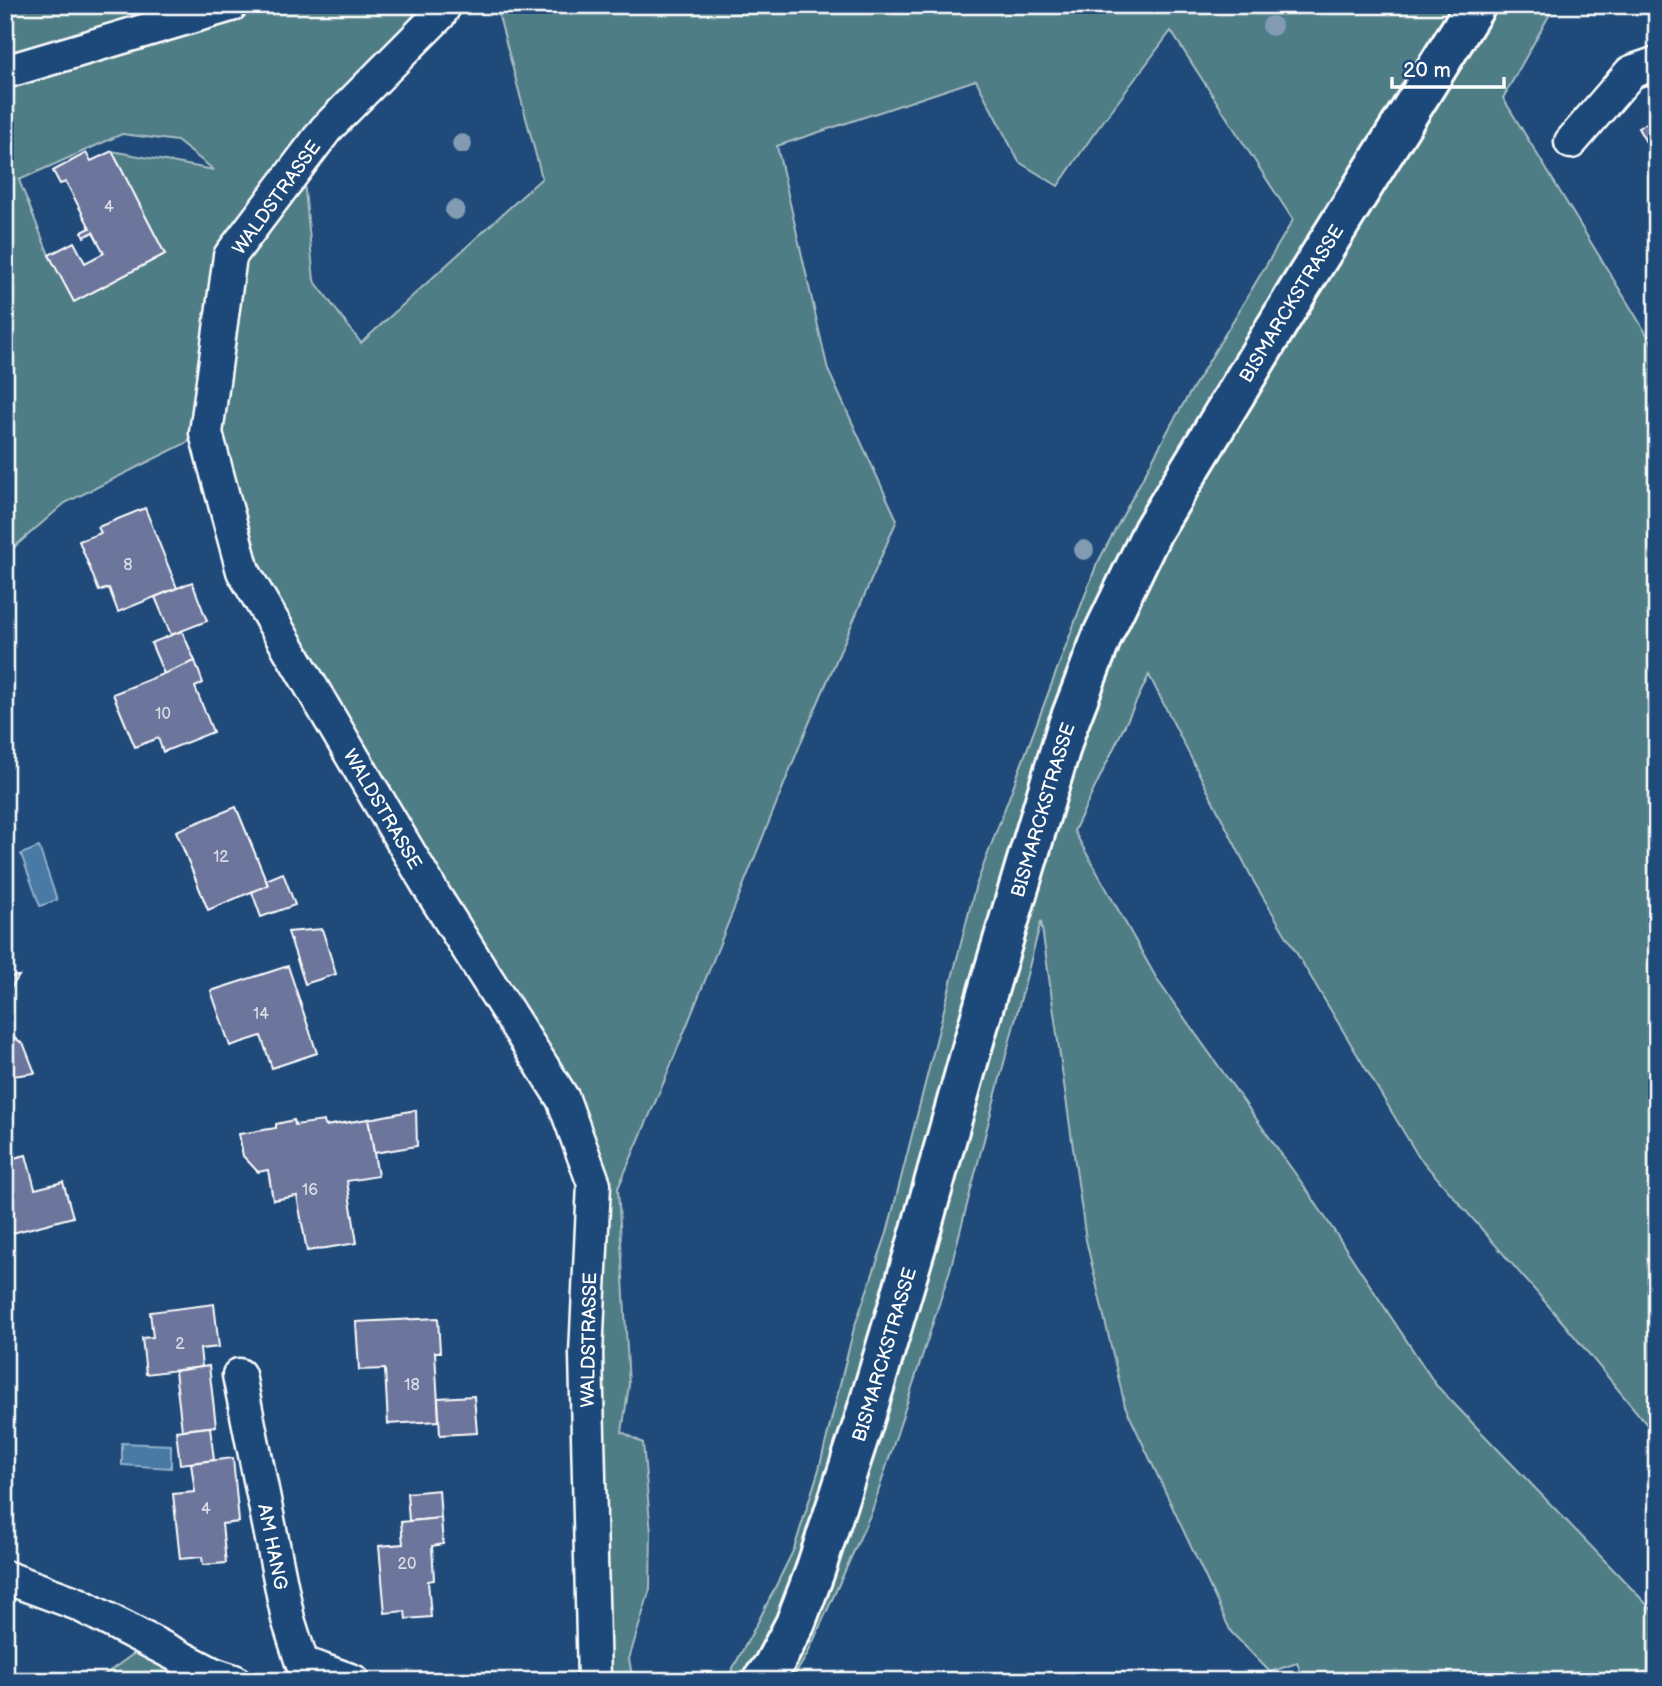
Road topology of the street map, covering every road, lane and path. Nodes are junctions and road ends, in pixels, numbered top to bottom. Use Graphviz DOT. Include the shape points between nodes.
graph roads {
  1 [pos="231,5"];
  2 [pos="445,5"];
  3 [pos="1476,5"];
  4 [pos="1657,63"];
  5 [pos="5,72"];
  6 [pos="1571,142"];
  7 [pos="239,1375"];
  8 [pos="5,1577"];
  9 [pos="234,1681"];
  10 [pos="353,1681"];
  11 [pos="594,1681"];
  12 [pos="762,1681"];
  1 -- 5 [label="street"];
  2 -- 11 [label="street, WALDSTRASSE" via="326,129 230,256 206,433 243,571 434,895 564,1099 594,1184 586,1354"];
  3 -- 12 [label="street, BISMARCKSTRASSE" via="1153,530 1103,634 1062,743 855,1449 795,1624"];
  4 -- 6 [label="street" via="1631,72"];
  7 -- 10 [label="street, AM HANG" via="288,1619 302,1664"];
  8 -- 9 [label="street" via="78,1604"];
}
